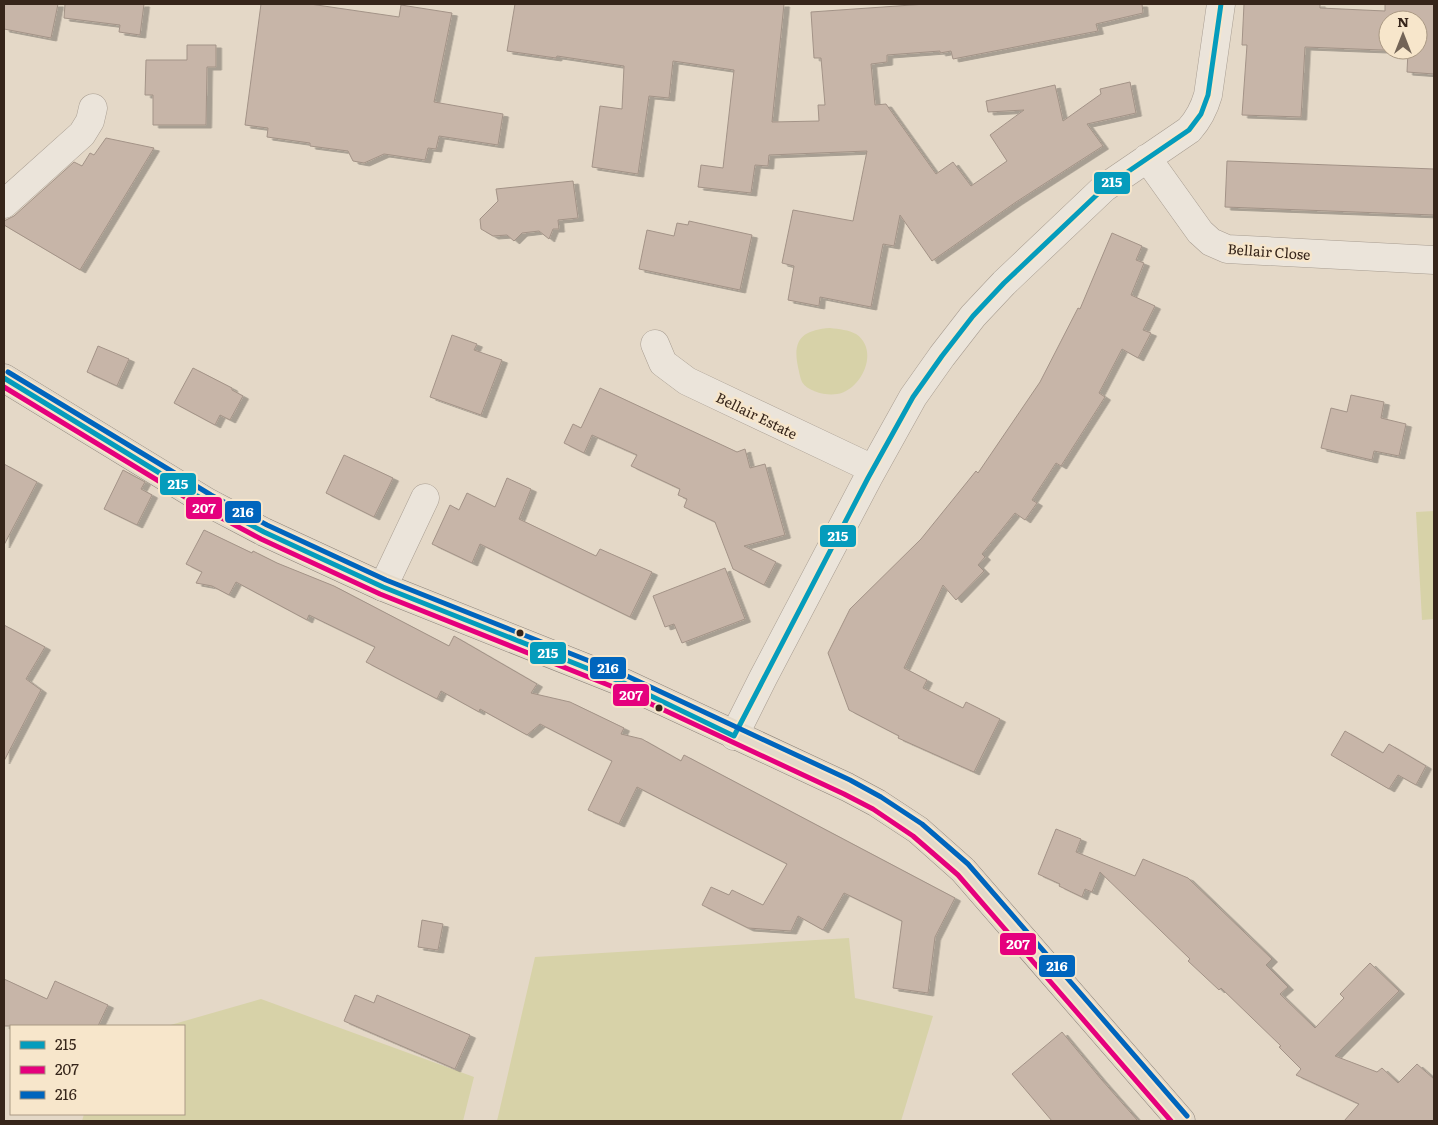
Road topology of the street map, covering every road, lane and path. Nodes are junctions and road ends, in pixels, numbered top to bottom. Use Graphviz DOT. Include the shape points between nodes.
graph roads {
  1 [pos="1221,4"];
  2 [pos="93,108"];
  3 [pos="1147,158"];
  4 [pos="4,204"];
  5 [pos="1434,260"];
  6 [pos="656,344"];
  7 [pos="4,378"];
  8 [pos="873,469"];
  9 [pos="425,498"];
  10 [pos="384,587"];
  11 [pos="734,736"];
  12 [pos="1181,1121"];
  1 -- 3 [label="street" via="1204,109 1189,130"];
  2 -- 4 [label="street" via="82,134"];
  3 -- 5 [label="street, Bellair Close" via="1200,232 1219,247"];
  3 -- 8 [label="street" via="1104,188 1031,255 973,316 913,397"];
  6 -- 8 [label="street, Bellair Estate" via="664,363 687,381"];
  7 -- 10 [label="main road" via="207,502"];
  8 -- 11 [label="street"];
  9 -- 10 [label="street"];
  10 -- 11 [label="main road" via="610,678"];
  11 -- 12 [label="main road" via="877,803 937,845 963,870"];
}
